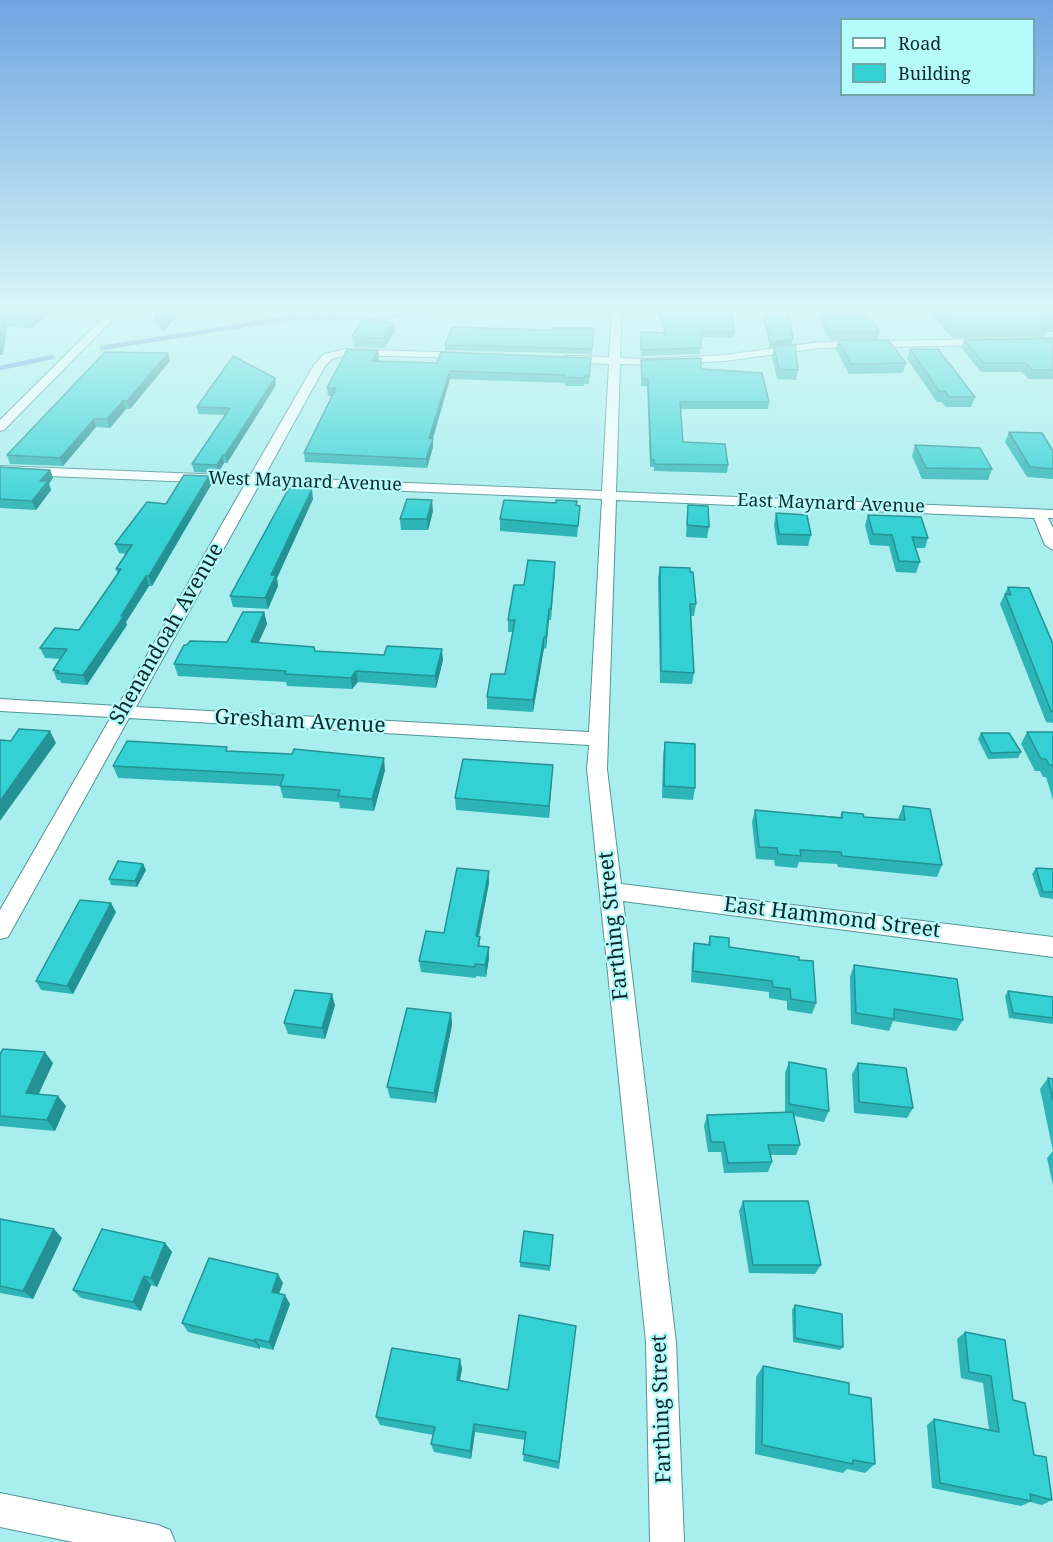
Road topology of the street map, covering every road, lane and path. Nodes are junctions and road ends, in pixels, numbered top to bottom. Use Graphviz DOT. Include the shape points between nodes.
graph roads {
  1 [pos="47,380"];
  2 [pos="312,380"];
  3 [pos="615,380"];
  4 [pos="0,427"];
  5 [pos="0,470"];
  6 [pos="254,480"];
  7 [pos="610,495"];
  8 [pos="1046,513"];
  9 [pos="1053,545"];
  10 [pos="0,705"];
  11 [pos="123,711"];
  12 [pos="599,739"];
  13 [pos="610,891"];
  14 [pos="0,930"];
  15 [pos="1053,947"];
  16 [pos="0,1510"];
  17 [pos="158,1542"];
  18 [pos="668,1542"];
  1 -- 4 [label="street"];
  2 -- 6 [label="street, Shenandoah Avenue"];
  3 -- 7 [label="street, Farthing Street"];
  5 -- 6 [label="street, West Maynard Avenue"];
  6 -- 7 [label="street, West Maynard Avenue"];
  6 -- 11 [label="street, Shenandoah Avenue"];
  7 -- 8 [label="street, East Maynard Avenue"];
  7 -- 12 [label="street, Farthing Street"];
  8 -- 9 [label="street"];
  10 -- 11 [label="street, Gresham Avenue"];
  11 -- 12 [label="street, Gresham Avenue"];
  11 -- 14 [label="street, Shenandoah Avenue"];
  12 -- 13 [label="street, Farthing Street" via="597,769"];
  13 -- 15 [label="street, East Hammond Street"];
  13 -- 18 [label="street, Farthing Street" via="661,1342"];
  16 -- 17 [label="street"];
}
